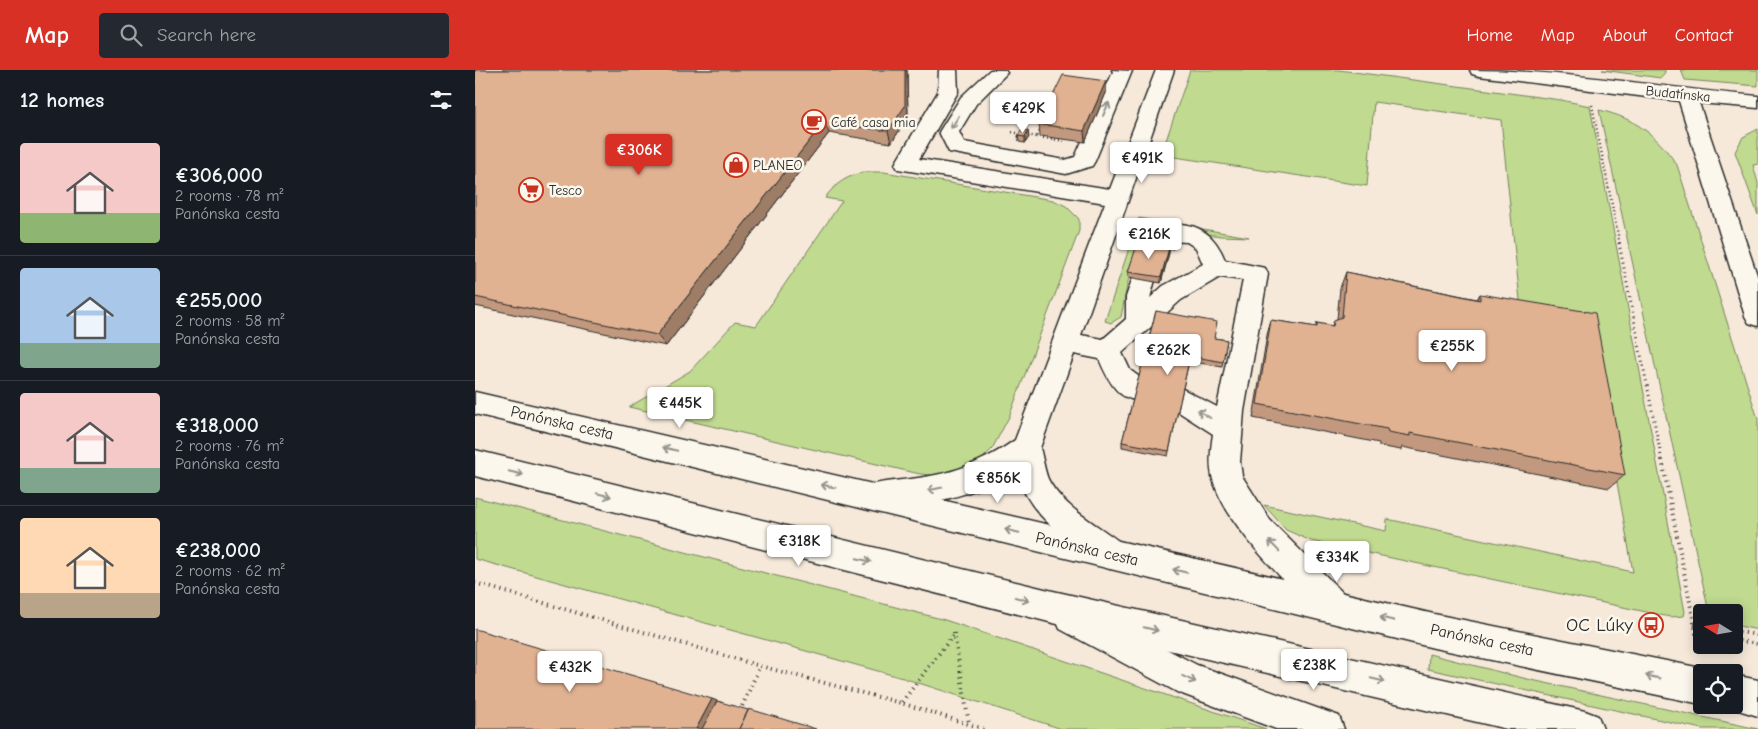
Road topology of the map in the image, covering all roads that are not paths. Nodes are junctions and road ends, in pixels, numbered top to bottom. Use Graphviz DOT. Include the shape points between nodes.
graph roads {
  1 [pos="1121,70"];
  2 [pos="1165,70"];
  3 [pos="1479,70"];
  4 [pos="999,72"];
  5 [pos="949,74"];
  6 [pos="1687,96"];
  7 [pos="1758,102"];
  8 [pos="1117,198"];
  9 [pos="1152,251"];
  10 [pos="1216,268"];
  11 [pos="1143,280"];
  12 [pos="1758,316"];
  13 [pos="1139,321"];
  14 [pos="1065,342"];
  15 [pos="1108,350"];
  16 [pos="1137,390"];
  17 [pos="1181,399"];
  18 [pos="475,403"];
  19 [pos="1228,429"];
  20 [pos="1026,448"];
  21 [pos="475,463"];
  22 [pos="875,497"];
  23 [pos="1111,554"];
  24 [pos="1332,606"];
  25 [pos="1053,607"];
  26 [pos="1693,684"];
  27 [pos="1743,695"];
  28 [pos="1758,698"];
  29 [pos="1326,729"];
  30 [pos="1585,729"];
  4 -- 1 [label="street, one-way" via="968,101 949,132 956,147 1066,167 1084,161"];
  2 -- 8 [label="street"];
  3 -- 6 [label="street, Budatínska"];
  5 -- 8 [label="street" via="948,92 906,164"];
  6 -- 7 [label="street, Budatínska"];
  6 -- 12 [label="street"];
  8 -- 14 [label="street"];
  9 -- 10 [label="street" via="1157,236 1164,232 1195,237 1205,244"];
  10 -- 13 [label="street" via="1172,293"];
  10 -- 19 [label="street" via="1256,274"];
  11 -- 13 [label="street" via="1138,297"];
  13 -- 15 [label="street"];
  14 -- 15 [label="street"];
  14 -- 20 [label="street"];
  15 -- 16 [label="street" via="1120,377"];
  19 -- 17 [label="street, one-way"];
  22 -- 18 [label="street, Panónska cesta, one-way"];
  24 -- 19 [label="street, one-way" via="1251,523 1227,475"];
  20 -- 22 [label="street, one-way" via="1007,463 973,480"];
  20 -- 23 [label="street" via="1038,490 1050,505"];
  21 -- 25 [label="street, one-way"];
  23 -- 22 [label="street, Panónska cesta, one-way"];
  24 -- 23 [label="street, Panónska cesta, one-way"];
  26 -- 24 [label="street, Panónska cesta, one-way" via="1434,631"];
  25 -- 29 [label="street, one-way" via="1189,680"];
  25 -- 30 [label="street, one-way"];
  27 -- 28 [label="street"];
}
